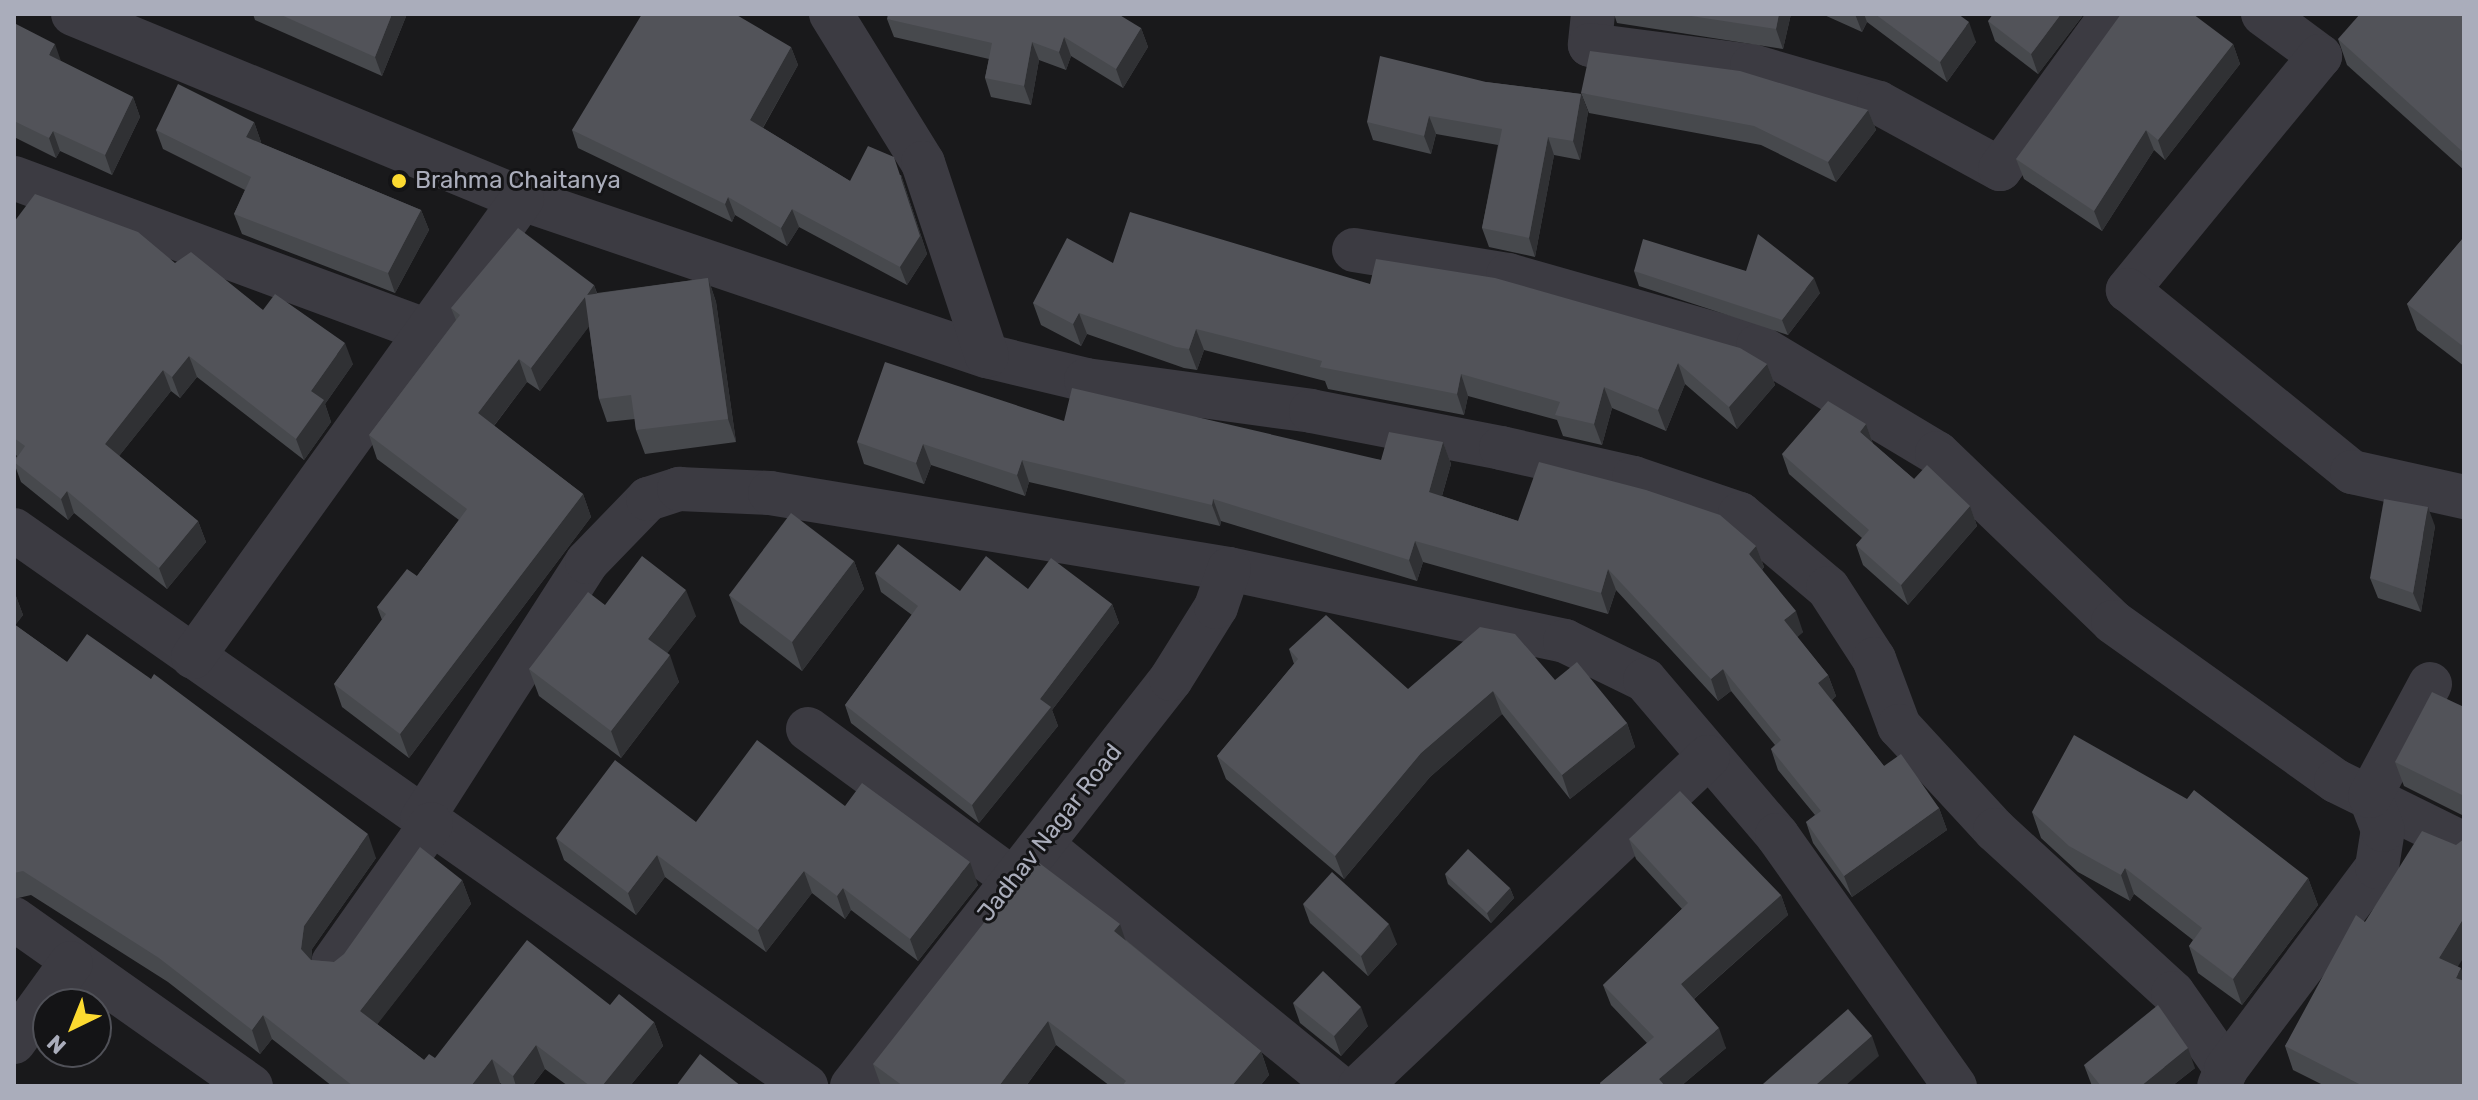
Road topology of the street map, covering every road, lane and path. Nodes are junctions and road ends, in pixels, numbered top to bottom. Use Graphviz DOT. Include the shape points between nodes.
graph roads {
  1 [pos="831,14"];
  2 [pos="1593,14"];
  3 [pos="2112,14"];
  4 [pos="2263,14"];
  5 [pos="86,17"];
  6 [pos="14,178"];
  7 [pos="522,199"];
  8 [pos="1354,250"];
  9 [pos="427,331"];
  10 [pos="987,356"];
  11 [pos="2464,497"];
  12 [pos="14,530"];
  13 [pos="1229,569"];
  14 [pos="193,657"];
  15 [pos="2430,684"];
  16 [pos="808,729"];
  17 [pos="1708,757"];
  18 [pos="2370,796"];
  19 [pos="426,821"];
  20 [pos="2464,844"];
  21 [pos="1042,845"];
  22 [pos="1014,880"];
  23 [pos="14,919"];
  24 [pos="71,963"];
  25 [pos="333,963"];
  26 [pos="14,1042"];
  27 [pos="2223,1078"];
  28 [pos="251,1086"];
  29 [pos="806,1086"];
  30 [pos="852,1086"];
  31 [pos="1338,1086"];
  32 [pos="1360,1086"];
  33 [pos="1955,1086"];
  1 -- 10 [label="street" via="923,163"];
  2 -- 3 [label="street" via="1590,45 1752,66 1879,103 2000,169"];
  4 -- 11 [label="street" via="2320,56 2128,290 2352,472"];
  5 -- 7 [label="street"];
  6 -- 9 [label="street"];
  7 -- 9 [label="street"];
  7 -- 10 [label="street"];
  8 -- 18 [label="street" via="1508,275 1758,346 1937,453 2113,622 2336,781"];
  9 -- 14 [label="street"];
  10 -- 27 [label="street" via="1086,380 1311,411 1501,448 1634,478 1740,514 1828,588 1874,659 1899,726 1995,830 2173,993"];
  12 -- 14 [label="street"];
  13 -- 17 [label="street" via="1565,641 1645,680"];
  13 -- 19 [label="street" via="770,493 679,489 648,499 587,562"];
  13 -- 21 [label="street, Jadhav Nagar Road" via="1216,607 1171,679"];
  14 -- 19 [label="street"];
  15 -- 18 [label="street"];
  16 -- 22 [label="street"];
  17 -- 32 [label="street"];
  17 -- 33 [label="street" via="1777,835"];
  18 -- 20 [label="street"];
  18 -- 27 [label="street" via="2383,830 2377,867"];
  19 -- 25 [label="street"];
  19 -- 29 [label="street"];
  21 -- 22 [label="street, Jadhav Nagar Road"];
  21 -- 31 [label="street"];
  22 -- 30 [label="street, Jadhav Nagar Road"];
  23 -- 24 [label="street"];
  24 -- 26 [label="street"];
  24 -- 28 [label="street"];
}
